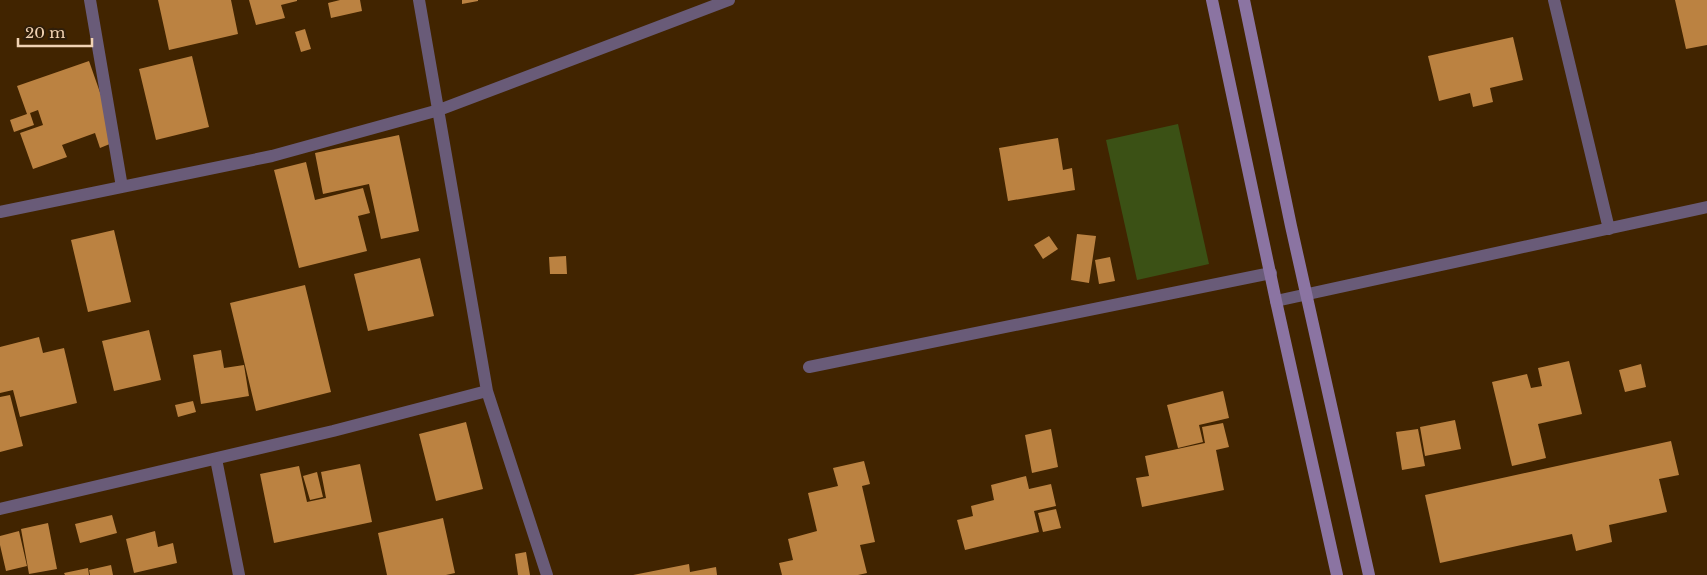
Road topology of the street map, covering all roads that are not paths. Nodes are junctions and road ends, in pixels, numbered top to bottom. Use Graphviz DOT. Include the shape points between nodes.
graph roads {
  1 [pos="90,0"];
  2 [pos="419,0"];
  3 [pos="729,0"];
  4 [pos="1212,0"];
  5 [pos="1244,0"];
  6 [pos="1554,0"];
  7 [pos="439,110"];
  8 [pos="122,187"];
  9 [pos="1707,207"];
  10 [pos="0,212"];
  11 [pos="1608,229"];
  12 [pos="1271,273"];
  13 [pos="1306,294"];
  14 [pos="1276,301"];
  15 [pos="809,367"];
  16 [pos="488,391"];
  17 [pos="216,459"];
  18 [pos="0,509"];
  19 [pos="239,575"];
  20 [pos="547,575"];
  21 [pos="1337,575"];
  22 [pos="1369,575"];
  1 -- 8 [label="street"];
  2 -- 7 [label="street"];
  3 -- 7 [label="street"];
  4 -- 12 [label="main road"];
  5 -- 13 [label="main road"];
  6 -- 11 [label="street"];
  7 -- 8 [label="street" via="272,156"];
  7 -- 16 [label="street"];
  8 -- 10 [label="street"];
  9 -- 11 [label="street"];
  11 -- 13 [label="street"];
  12 -- 14 [label="main road"];
  12 -- 15 [label="street"];
  13 -- 14 [label="street"];
  13 -- 22 [label="main road"];
  14 -- 21 [label="main road"];
  16 -- 17 [label="street"];
  16 -- 20 [label="street"];
  17 -- 18 [label="street"];
  17 -- 19 [label="street"];
}
